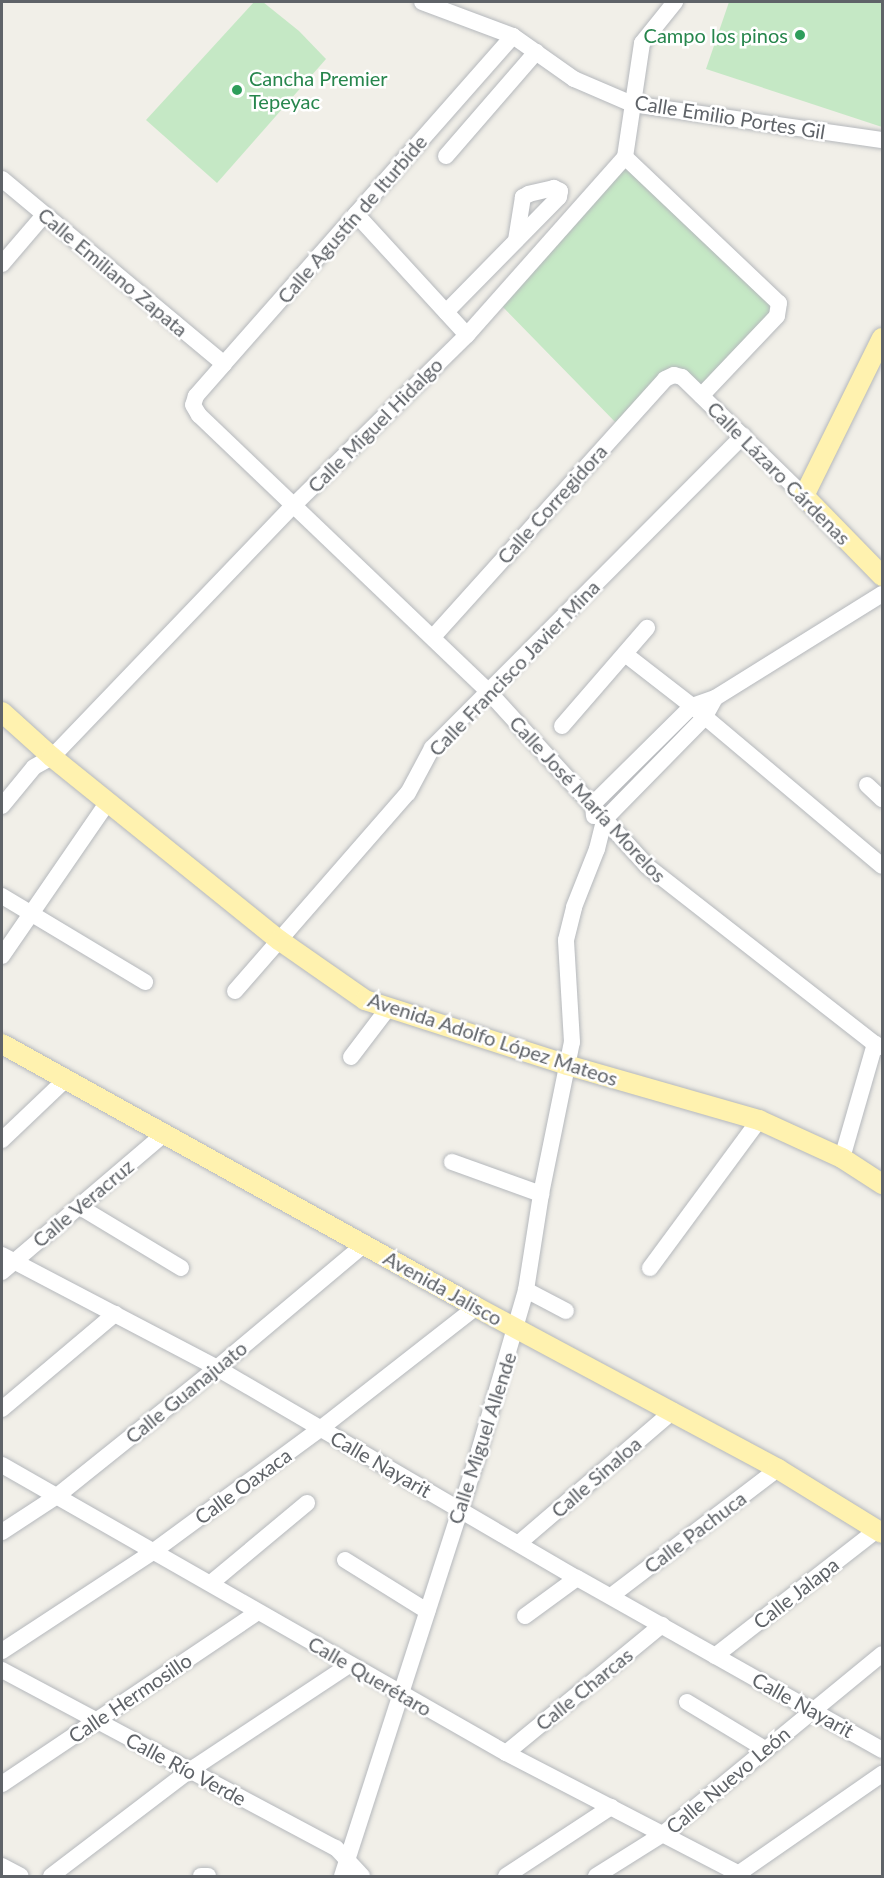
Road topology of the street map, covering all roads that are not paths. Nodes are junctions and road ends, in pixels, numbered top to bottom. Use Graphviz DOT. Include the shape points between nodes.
graph roads {
  1 [pos="422,2"];
  2 [pos="675,2"];
  3 [pos="513,36"];
  4 [pos="536,52"];
  5 [pos="632,104"];
  6 [pos="882,140"];
  7 [pos="446,156"];
  8 [pos="625,157"];
  9 [pos="2,179"];
  10 [pos="356,214"];
  11 [pos="44,215"];
  12 [pos="516,240"];
  13 [pos="2,264"];
  14 [pos="446,312"];
  15 [pos="467,335"];
  16 [pos="882,338"];
  17 [pos="225,364"];
  18 [pos="674,375"];
  19 [pos="701,396"];
  20 [pos="193,405"];
  21 [pos="743,436"];
  22 [pos="804,496"];
  23 [pos="293,506"];
  24 [pos="882,576"];
  25 [pos="882,594"];
  26 [pos="647,628"];
  27 [pos="433,637"];
  28 [pos="625,654"];
  29 [pos="488,691"];
  30 [pos="2,712"];
  31 [pos="698,712"];
  32 [pos="562,726"];
  33 [pos="52,757"];
  34 [pos="867,785"];
  35 [pos="882,799"];
  36 [pos="108,802"];
  37 [pos="592,804"];
  38 [pos="2,806"];
  39 [pos="604,820"];
  40 [pos="597,849"];
  41 [pos="882,866"];
  42 [pos="2,896"];
  43 [pos="29,914"];
  44 [pos="279,940"];
  45 [pos="2,956"];
  46 [pos="145,982"];
  47 [pos="235,991"];
  48 [pos="389,1007"];
  49 [pos="2,1044"];
  50 [pos="879,1046"];
  51 [pos="351,1057"];
  52 [pos="567,1065"];
  53 [pos="65,1080"];
  54 [pos="759,1120"];
  55 [pos="164,1134"];
  56 [pos="2,1140"];
  57 [pos="842,1158"];
  58 [pos="452,1162"];
  59 [pos="882,1184"];
  60 [pos="542,1194"];
  61 [pos="80,1207"];
  62 [pos="365,1244"];
  63 [pos="6,1262"];
  64 [pos="181,1268"];
  65 [pos="650,1268"];
  66 [pos="526,1290"];
  67 [pos="476,1307"];
  68 [pos="566,1311"];
  69 [pos="114,1314"];
  70 [pos="516,1328"];
  71 [pos="217,1368"];
  72 [pos="2,1409"];
  73 [pos="673,1411"];
  74 [pos="320,1429"];
  75 [pos="2,1466"];
  76 [pos="778,1468"];
  77 [pos="57,1496"];
  78 [pos="307,1503"];
  79 [pos="459,1509"];
  80 [pos="2,1532"];
  81 [pos="880,1532"];
  82 [pos="519,1543"];
  83 [pos="154,1551"];
  84 [pos="345,1560"];
  85 [pos="577,1578"];
  86 [pos="211,1583"];
  87 [pos="612,1596"];
  88 [pos="427,1611"];
  89 [pos="258,1612"];
  90 [pos="525,1616"];
  91 [pos="662,1625"];
  92 [pos="2,1651"];
  93 [pos="882,1654"];
  94 [pos="715,1656"];
  95 [pos="350,1665"];
  96 [pos="2,1670"];
  97 [pos="400,1693"];
  98 [pos="687,1702"];
  99 [pos="810,1710"];
  100 [pos="96,1721"];
  101 [pos="765,1749"];
  102 [pos="882,1750"];
  103 [pos="506,1753"];
  104 [pos="189,1771"];
  105 [pos="882,1774"];
  106 [pos="2,1784"];
  107 [pos="611,1807"];
  108 [pos="663,1834"];
  109 [pos="2,1866"];
  110 [pos="345,1869"];
  111 [pos="21,1876"];
  112 [pos="51,1876"];
  113 [pos="362,1876"];
  114 [pos="506,1876"];
  115 [pos="596,1876"];
  116 [pos="739,1876"];
  1 -- 3 [label="street, Calle Emilio Portes Gil"];
  2 -- 5 [label="street" via="642,43"];
  3 -- 4 [label="street, Calle Emilio Portes Gil"];
  3 -- 10 [label="street, Calle Agustín de Iturbide"];
  4 -- 5 [label="street, Calle Emilio Portes Gil" via="574,79"];
  4 -- 7 [label="street"];
  5 -- 6 [label="street, Calle Emilio Portes Gil"];
  5 -- 8 [label="street"];
  8 -- 15 [label="street, Calle Miguel Hidalgo"];
  8 -- 19 [label="street" via="777,299 780,308"];
  9 -- 11 [label="street, Calle Emiliano Zapata"];
  10 -- 14 [label="street"];
  10 -- 17 [label="street, Calle Agustín de Iturbide"];
  11 -- 13 [label="street"];
  11 -- 17 [label="street, Calle Emiliano Zapata"];
  12 -- 14 [label="street"];
  14 -- 15 [label="street"];
  15 -- 23 [label="street, Calle Miguel Hidalgo"];
  16 -- 22 [label="main road"];
  17 -- 20 [label="street, Calle Agustín de Iturbide" via="196,396"];
  18 -- 19 [label="street, Calle Lázaro Cárdenas" via="682,377"];
  18 -- 27 [label="street, Calle Corregidora" via="665,379"];
  19 -- 21 [label="street, Calle Lázaro Cárdenas"];
  20 -- 23 [label="street, Calle José María Morelos"];
  21 -- 22 [label="street, Calle Lázaro Cárdenas"];
  21 -- 29 [label="street, Calle Francisco Javier Mina"];
  22 -- 24 [label="main road, Calle Lázaro Cárdenas"];
  23 -- 27 [label="street, Calle José María Morelos"];
  23 -- 33 [label="street, Calle Miguel Hidalgo"];
  25 -- 31 [label="street"];
  26 -- 28 [label="street"];
  27 -- 29 [label="street, Calle José María Morelos"];
  28 -- 31 [label="street"];
  28 -- 32 [label="street"];
  29 -- 37 [label="street, Calle José María Morelos"];
  29 -- 44 [label="street, Calle Francisco Javier Mina" via="432,748 408,793"];
  30 -- 33 [label="main road, Avenida Adolfo López Mateos"];
  31 -- 37 [label="street"];
  31 -- 39 [label="street"];
  31 -- 41 [label="street"];
  33 -- 36 [label="main road, Avenida Adolfo López Mateos"];
  33 -- 38 [label="street, Calle Miguel Hidalgo" via="34,767"];
  34 -- 35 [label="street"];
  36 -- 43 [label="street"];
  36 -- 44 [label="main road, Avenida Adolfo López Mateos"];
  37 -- 39 [label="street, Calle José María Morelos"];
  37 -- 40 [label="street, Calle Miguel Allende"];
  39 -- 40 [label="street, Calle Miguel Allende"];
  39 -- 50 [label="street, Calle José María Morelos" via="647,866 696,907"];
  40 -- 52 [label="street, Calle Miguel Allende" via="574,907 566,940 572,1042"];
  42 -- 43 [label="street"];
  43 -- 45 [label="street"];
  43 -- 46 [label="street"];
  44 -- 47 [label="street, Calle Francisco Javier Mina"];
  44 -- 48 [label="main road, Avenida Adolfo López Mateos" via="365,1000"];
  48 -- 51 [label="street"];
  48 -- 52 [label="main road, Avenida Adolfo López Mateos"];
  49 -- 53 [label="main road, Avenida Jalisco"];
  50 -- 57 [label="street, Calle José María Morelos"];
  52 -- 54 [label="main road, Avenida Adolfo López Mateos"];
  52 -- 60 [label="street, Calle Miguel Allende"];
  53 -- 55 [label="main road, Avenida Jalisco"];
  53 -- 56 [label="street"];
  54 -- 57 [label="main road, Avenida Adolfo López Mateos"];
  54 -- 65 [label="street"];
  55 -- 61 [label="street, Calle Veracruz"];
  55 -- 62 [label="main road, Avenida Jalisco"];
  57 -- 59 [label="main road, Avenida Adolfo López Mateos"];
  58 -- 60 [label="street"];
  60 -- 66 [label="street, Calle Miguel Allende"];
  61 -- 63 [label="street, Calle Veracruz"];
  61 -- 64 [label="street"];
  62 -- 67 [label="main road, Avenida Jalisco"];
  62 -- 71 [label="street, Calle Guanajuato"];
  63 -- 69 [label="street, Calle Nayarit"];
  66 -- 68 [label="street"];
  66 -- 70 [label="street, Calle Miguel Allende"];
  67 -- 70 [label="main road, Avenida Jalisco"];
  67 -- 74 [label="street, Calle Oaxaca"];
  69 -- 71 [label="street, Calle Nayarit"];
  69 -- 72 [label="street"];
  70 -- 73 [label="main road, Avenida Jalisco"];
  70 -- 79 [label="street, Calle Miguel Allende"];
  71 -- 74 [label="street, Calle Nayarit"];
  71 -- 77 [label="street, Calle Guanajuato"];
  73 -- 76 [label="main road, Avenida Jalisco"];
  73 -- 82 [label="street, Calle Sinaloa"];
  74 -- 79 [label="street, Calle Nayarit"];
  74 -- 83 [label="street, Calle Oaxaca"];
  75 -- 77 [label="street, Calle Querétaro"];
  76 -- 81 [label="main road, Avenida Jalisco"];
  76 -- 87 [label="street, Calle Pachuca"];
  77 -- 80 [label="street, Calle Guanajuato"];
  77 -- 83 [label="street, Calle Querétaro"];
  78 -- 86 [label="street"];
  79 -- 82 [label="street, Calle Nayarit"];
  79 -- 88 [label="street, Calle Miguel Allende"];
  81 -- 94 [label="street, Calle Jalapa"];
  82 -- 85 [label="street, Calle Nayarit"];
  83 -- 86 [label="street, Calle Querétaro"];
  83 -- 92 [label="street, Calle Oaxaca"];
  84 -- 88 [label="street"];
  85 -- 87 [label="street, Calle Nayarit"];
  85 -- 90 [label="street"];
  86 -- 89 [label="street, Calle Querétaro"];
  87 -- 91 [label="street, Calle Nayarit"];
  88 -- 97 [label="street, Calle Miguel Allende"];
  89 -- 95 [label="street, Calle Querétaro"];
  89 -- 100 [label="street, Calle Hermosillo"];
  91 -- 94 [label="street, Calle Nayarit"];
  91 -- 103 [label="street, Calle Charcas"];
  93 -- 99 [label="street, Calle Nuevo León"];
  94 -- 99 [label="street, Calle Nayarit"];
  95 -- 97 [label="street, Calle Querétaro"];
  95 -- 104 [label="street"];
  96 -- 100 [label="street, Calle Río Verde"];
  97 -- 103 [label="street, Calle Querétaro"];
  97 -- 110 [label="street, Calle Miguel Allende"];
  98 -- 101 [label="street"];
  99 -- 101 [label="street, Calle Nuevo León"];
  99 -- 102 [label="street, Calle Nayarit"];
  100 -- 104 [label="street, Calle Río Verde"];
  100 -- 106 [label="street, Calle Hermosillo"];
  101 -- 108 [label="street, Calle Nuevo León"];
  103 -- 107 [label="street, Calle Querétaro"];
  104 -- 110 [label="street, Calle Río Verde" via="336,1848"];
  104 -- 112 [label="street"];
  105 -- 116 [label="street"];
  107 -- 108 [label="street, Calle Querétaro"];
  107 -- 114 [label="street"];
  108 -- 115 [label="street, Calle Nuevo León"];
  108 -- 116 [label="street, Calle Querétaro"];
  109 -- 111 [label="street"];
  110 -- 113 [label="street, Calle Río Verde"];
}
